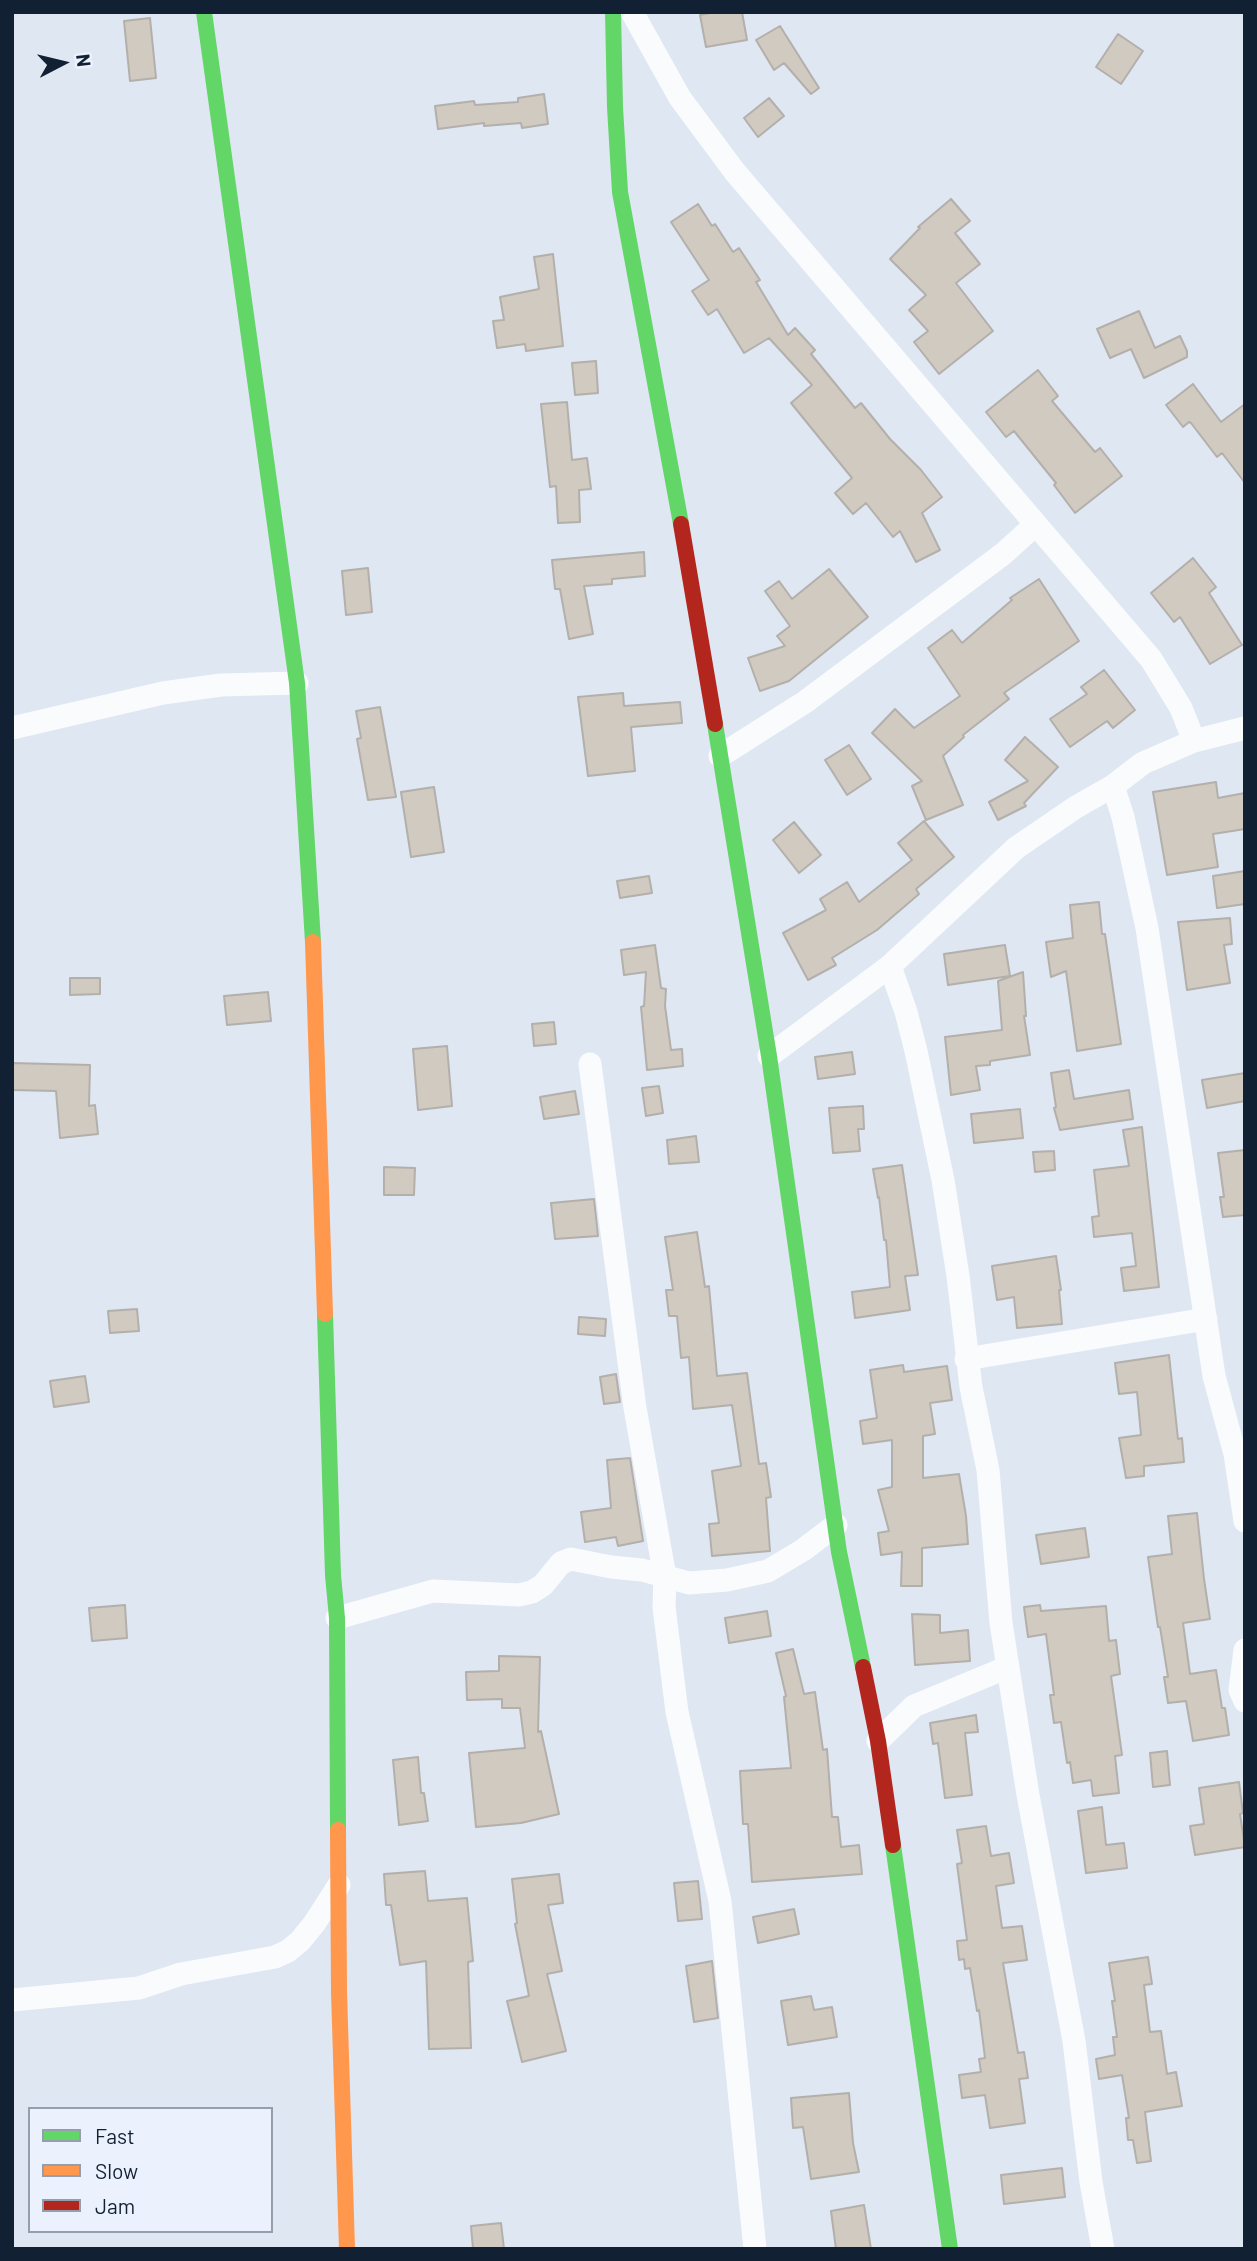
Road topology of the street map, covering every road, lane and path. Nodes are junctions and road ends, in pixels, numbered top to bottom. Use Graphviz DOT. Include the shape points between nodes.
graph roads {
  1 [pos="204,12"];
  2 [pos="613,12"];
  3 [pos="632,12"];
  4 [pos="1035,525"];
  5 [pos="297,683"];
  6 [pos="12,728"];
  7 [pos="1245,729"];
  8 [pos="1194,741"];
  9 [pos="720,756"];
  10 [pos="1112,786"];
  11 [pos="890,965"];
  12 [pos="769,1056"];
  13 [pos="590,1064"];
  14 [pos="1206,1319"];
  15 [pos="966,1359"];
  16 [pos="1245,1521"];
  17 [pos="836,1525"];
  18 [pos="665,1577"];
  19 [pos="337,1618"];
  20 [pos="1245,1650"];
  21 [pos="1008,1667"];
  22 [pos="1245,1701"];
  23 [pos="878,1741"];
  24 [pos="339,1885"];
  25 [pos="12,2000"];
  26 [pos="347,2249"];
  27 [pos="755,2249"];
  28 [pos="950,2249"];
  29 [pos="1103,2249"];
  1 -- 5 [label="street"];
  2 -- 9 [label="street" via="620,192"];
  3 -- 4 [label="street" via="680,98 735,172"];
  4 -- 8 [label="street" via="1151,659 1181,708"];
  4 -- 9 [label="street" via="805,702"];
  5 -- 6 [label="street" via="221,685 163,693"];
  5 -- 19 [label="street" via="312,911"];
  7 -- 8 [label="street"];
  8 -- 10 [label="street" via="1143,763"];
  9 -- 12 [label="street"];
  10 -- 11 [label="street" via="1016,848"];
  10 -- 14 [label="street" via="1147,929"];
  11 -- 12 [label="street"];
  11 -- 15 [label="street" via="916,1051 943,1180"];
  12 -- 17 [label="street"];
  13 -- 18 [label="street" via="635,1408"];
  14 -- 15 [label="street"];
  14 -- 16 [label="street"];
  15 -- 21 [label="street" via="988,1470"];
  17 -- 18 [label="street" via="768,1571 689,1583"];
  17 -- 23 [label="street"];
  18 -- 19 [label="street" via="571,1559 561,1563 533,1592 433,1591"];
  18 -- 27 [label="street" via="664,1607 677,1712 720,1900"];
  19 -- 24 [label="street"];
  20 -- 22 [label="street" via="1240,1690"];
  21 -- 23 [label="street" via="914,1706"];
  21 -- 29 [label="street" via="1074,2041"];
  23 -- 28 [label="street"];
  24 -- 25 [label="street" via="300,1941 275,1957 181,1974 139,1987"];
  24 -- 26 [label="street"];
}
